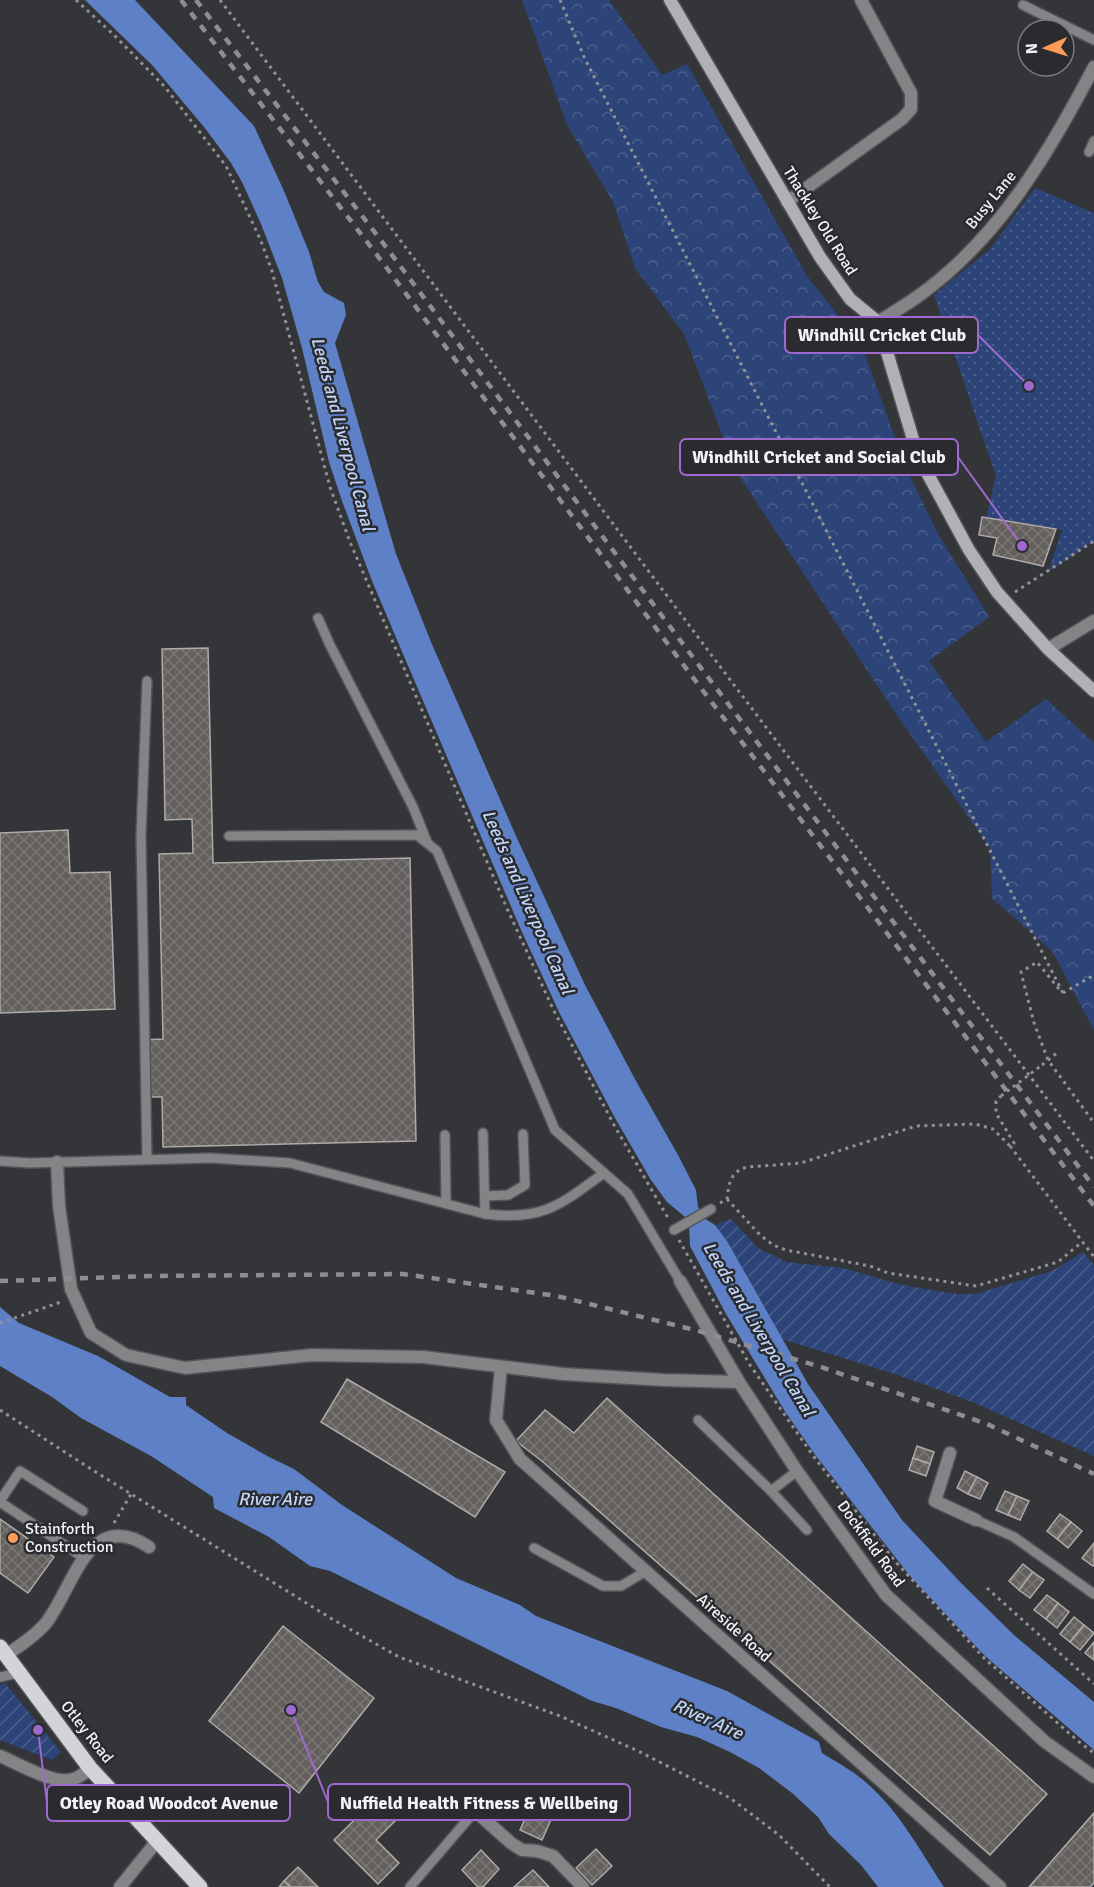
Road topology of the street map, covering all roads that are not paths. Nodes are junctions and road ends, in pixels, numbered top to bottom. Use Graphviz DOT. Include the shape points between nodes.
graph roads {
  1 [pos="670,0"];
  2 [pos="861,0"];
  3 [pos="1023,5"];
  4 [pos="1094,40"];
  5 [pos="1094,67"];
  6 [pos="1090,88"];
  7 [pos="1094,141"];
  8 [pos="1089,152"];
  9 [pos="787,202"];
  10 [pos="878,322"];
  11 [pos="318,618"];
  12 [pos="1094,621"];
  13 [pos="1048,649"];
  14 [pos="147,681"];
  15 [pos="1094,691"];
  16 [pos="229,836"];
  17 [pos="428,844"];
  18 [pos="483,1133"];
  19 [pos="523,1134"];
  20 [pos="445,1135"];
  21 [pos="147,1158"];
  22 [pos="0,1161"];
  23 [pos="57,1162"];
  24 [pos="604,1173"];
  25 [pos="485,1196"];
  26 [pos="446,1203"];
  27 [pos="711,1209"];
  28 [pos="485,1214"];
  29 [pos="674,1230"];
  30 [pos="680,1281"];
  31 [pos="501,1367"];
  32 [pos="739,1382"];
  33 [pos="698,1420"];
  34 [pos="950,1453"];
  35 [pos="797,1470"];
  36 [pos="771,1491"];
  37 [pos="0,1502"];
  38 [pos="83,1511"];
  39 [pos="976,1520"];
  40 [pos="807,1530"];
  41 [pos="149,1547"];
  42 [pos="534,1548"];
  43 [pos="84,1558"];
  44 [pos="646,1571"];
  45 [pos="1094,1594"];
  46 [pos="3,1651"];
  47 [pos="19,1673"];
  48 [pos="0,1677"];
  49 [pos="0,1756"];
  50 [pos="90,1768"];
  51 [pos="1094,1777"];
  52 [pos="475,1811"];
  53 [pos="157,1841"];
  54 [pos="120,1887"];
  55 [pos="200,1887"];
  56 [pos="411,1887"];
  57 [pos="583,1887"];
  58 [pos="1000,1887"];
  1 -- 9 [label="street, Thackley Old Road"];
  2 -- 9 [label="street" via="911,93 911,109"];
  3 -- 4 [label="lane"];
  5 -- 6 [label="street, Busy Lane"];
  6 -- 10 [label="street, Busy Lane" via="995,224 956,265"];
  7 -- 8 [label="lane"];
  9 -- 10 [label="street, Thackley Old Road" via="850,299"];
  10 -- 13 [label="street" via="918,456 969,550 997,592"];
  11 -- 17 [label="lane"];
  12 -- 13 [label="street"];
  13 -- 15 [label="street"];
  14 -- 21 [label="lane" via="141,836"];
  16 -- 17 [label="lane" via="417,835"];
  17 -- 24 [label="lane" via="437,851 555,1130"];
  18 -- 25 [label="lane"];
  19 -- 25 [label="lane" via="525,1185 508,1195"];
  20 -- 26 [label="lane"];
  21 -- 23 [label="lane"];
  21 -- 26 [label="lane" via="290,1162"];
  22 -- 23 [label="lane"];
  23 -- 31 [label="street" via="71,1289 91,1333 126,1355 185,1368 312,1355 423,1357"];
  24 -- 28 [label="lane" via="569,1199 541,1212 508,1217"];
  24 -- 30 [label="lane" via="628,1194"];
  25 -- 28 [label="lane"];
  26 -- 28 [label="lane"];
  27 -- 29 [label="lane"];
  30 -- 32 [label="street, Dockfield Road"];
  31 -- 32 [label="street" via="563,1374"];
  31 -- 44 [label="street, Aireside Road" via="496,1420 520,1459"];
  32 -- 35 [label="street, Dockfield Road"];
  33 -- 36 [label="lane"];
  34 -- 39 [label="street" via="935,1501"];
  35 -- 36 [label="lane"];
  35 -- 51 [label="street, Dockfield Road" via="886,1595 1044,1741"];
  36 -- 40 [label="lane"];
  37 -- 38 [label="lane" via="20,1471"];
  37 -- 43 [label="lane"];
  39 -- 45 [label="lane" via="1014,1537"];
  41 -- 43 [label="street" via="136,1538 121,1535 105,1538"];
  42 -- 44 [label="lane" via="603,1586 621,1586"];
  43 -- 46 [label="street" via="45,1623 29,1639"];
  44 -- 58 [label="street, Aireside Road"];
  46 -- 47 [label="main road, Otley Road"];
  47 -- 48 [label="lane"];
  47 -- 50 [label="main road, Otley Road"];
  49 -- 50 [label="street" via="53,1778 69,1780"];
  50 -- 53 [label="main road, Otley Road"];
  52 -- 56 [label="lane"];
  52 -- 57 [label="street" via="511,1844 553,1856"];
  53 -- 54 [label="street"];
  53 -- 55 [label="main road, Otley Road"];
}
